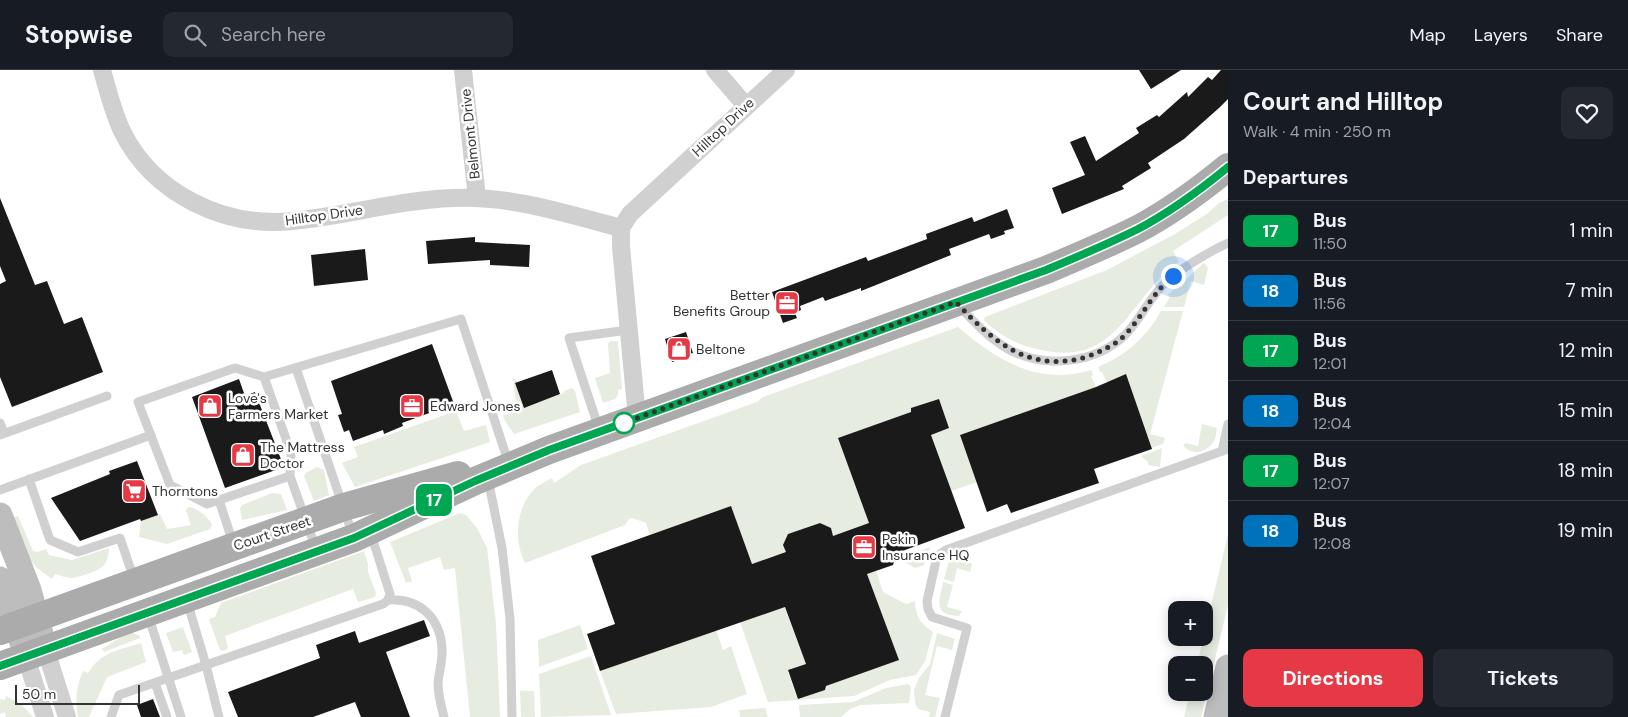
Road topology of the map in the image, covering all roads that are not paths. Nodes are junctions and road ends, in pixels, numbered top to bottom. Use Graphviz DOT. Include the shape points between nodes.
graph roads {
  1 [pos="102,70"];
  2 [pos="464,70"];
  3 [pos="715,70"];
  4 [pos="786,70"];
  5 [pos="746,106"];
  6 [pos="1228,167"];
  7 [pos="477,198"];
  8 [pos="621,228"];
  9 [pos="1228,242"];
  10 [pos="956,302"];
  11 [pos="628,330"];
  12 [pos="296,368"];
  13 [pos="264,376"];
  14 [pos="107,396"];
  15 [pos="637,418"];
  16 [pos="0,423"];
  17 [pos="1228,424"];
  18 [pos="600,431"];
  19 [pos="2,434"];
  20 [pos="151,435"];
  21 [pos="1225,450"];
  22 [pos="501,468"];
  23 [pos="290,476"];
  24 [pos="29,479"];
  25 [pos="0,490"];
  26 [pos="219,500"];
  27 [pos="344,507"];
  28 [pos="0,515"];
  29 [pos="306,520"];
  30 [pos="362,535"];
  31 [pos="234,546"];
  32 [pos="317,552"];
  33 [pos="0,579"];
  34 [pos="135,582"];
  35 [pos="186,599"];
  36 [pos="388,600"];
  37 [pos="147,613"];
  38 [pos="27,637"];
  39 [pos="206,665"];
  40 [pos="0,666"];
  41 [pos="1228,668"];
  42 [pos="167,678"];
  43 [pos="155,683"];
  44 [pos="45,717"];
  45 [pos="67,717"];
  46 [pos="111,717"];
  47 [pos="167,717"];
  48 [pos="181,717"];
  49 [pos="219,717"];
  50 [pos="444,717"];
  51 [pos="512,717"];
  52 [pos="945,717"];
  53 [pos="1216,717"];
  1 -- 7 [label="street, Hilltop Drive" via="122,132 136,155 166,186 200,207 246,220 286,222 440,199"];
  2 -- 7 [label="street, Belmont Drive"];
  3 -- 5 [label="street"];
  4 -- 5 [label="street, Hilltop Drive"];
  5 -- 8 [label="street, Hilltop Drive" via="630,214"];
  6 -- 10 [label="main road, Court Street" via="1166,212 1113,241 1046,270"];
  7 -- 8 [label="street, Hilltop Drive" via="533,206"];
  8 -- 11 [label="street"];
  9 -- 10 [label="lane" via="1166,281 1137,321 1112,346 1079,359 1045,360 1009,349 980,328"];
  10 -- 15 [label="main road, Court Street"];
  11 -- 15 [label="street"];
  11 -- 18 [label="lane" via="569,338"];
  12 -- 13 [label="lane"];
  12 -- 22 [label="lane" via="461,319"];
  12 -- 27 [label="lane"];
  13 -- 20 [label="lane" via="235,368 138,402"];
  13 -- 23 [label="lane" via="291,453"];
  14 -- 19 [label="lane"];
  15 -- 18 [label="main road, Court Street"];
  16 -- 19 [label="lane"];
  17 -- 21 [label="lane"];
  18 -- 22 [label="main road, Court Street"];
  20 -- 24 [label="lane"];
  20 -- 26 [label="lane" via="170,484 207,504"];
  21 -- 52 [label="lane" via="939,555 928,609 932,616 967,628"];
  22 -- 27 [label="main road, Court Street"];
  22 -- 30 [label="main road, Court Street"];
  22 -- 51 [label="lane" via="502,548 509,610"];
  23 -- 26 [label="lane"];
  23 -- 29 [label="lane"];
  24 -- 25 [label="lane"];
  24 -- 34 [label="lane" via="50,540 78,552 120,538"];
  26 -- 31 [label="lane"];
  27 -- 29 [label="main road, Court Street"];
  27 -- 30 [label="lane"];
  28 -- 38 [label="street" via="29,590"];
  29 -- 31 [label="main road, Court Street"];
  29 -- 32 [label="lane"];
  30 -- 32 [label="main road, Court Street"];
  30 -- 36 [label="lane" via="388,584"];
  31 -- 34 [label="main road, Court Street"];
  32 -- 35 [label="main road, Court Street"];
  33 -- 38 [label="street"];
  34 -- 38 [label="main road, Court Street"];
  35 -- 37 [label="main road, Court Street"];
  35 -- 39 [label="lane"];
  36 -- 39 [label="lane"];
  36 -- 50 [label="lane" via="400,599 415,604 433,619 442,647 438,685"];
  37 -- 38 [label="main road, Court Street"];
  37 -- 42 [label="lane"];
  38 -- 40 [label="main road, Court Street"];
  38 -- 44 [label="street"];
  38 -- 45 [label="street"];
  39 -- 42 [label="lane"];
  39 -- 49 [label="lane"];
  41 -- 53 [label="street"];
  42 -- 43 [label="lane"];
  42 -- 48 [label="lane"];
  43 -- 46 [label="lane" via="119,695"];
  43 -- 47 [label="lane"];
}
